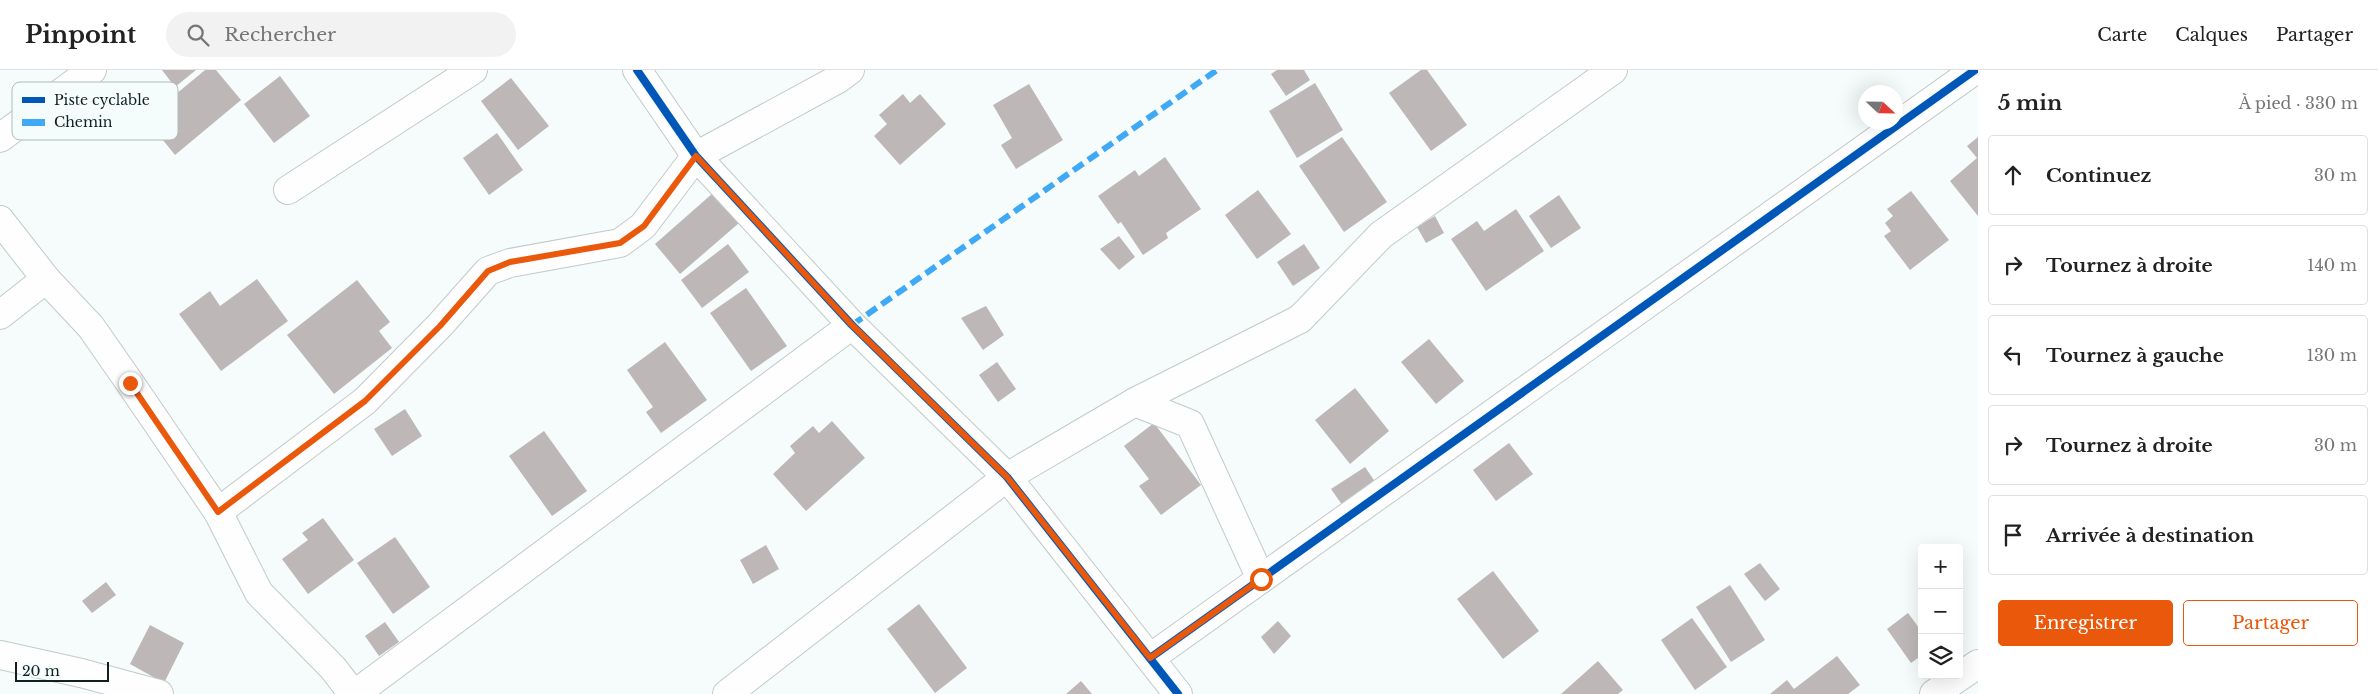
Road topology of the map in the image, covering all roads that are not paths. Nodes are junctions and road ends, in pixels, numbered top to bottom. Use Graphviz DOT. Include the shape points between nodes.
graph roads {
  1 [pos="92,70"];
  2 [pos="473,70"];
  3 [pos="637,70"];
  4 [pos="850,70"];
  5 [pos="1614,70"];
  6 [pos="1975,70"];
  7 [pos="76,82"];
  8 [pos="12,129"];
  9 [pos="0,138"];
  10 [pos="696,156"];
  11 [pos="288,190"];
  12 [pos="0,220"];
  13 [pos="46,279"];
  14 [pos="0,315"];
  15 [pos="852,325"];
  16 [pos="1135,402"];
  17 [pos="1007,477"];
  18 [pos="218,512"];
  19 [pos="1261,579"];
  20 [pos="0,655"];
  21 [pos="1150,658"];
  22 [pos="1978,664"];
  23 [pos="159,694"];
  24 [pos="354,694"];
  25 [pos="727,694"];
  26 [pos="1178,694"];
  27 [pos="1934,694"];
  1 -- 7 [label="street"];
  2 -- 11 [label="street"];
  3 -- 10 [label="street"];
  4 -- 10 [label="street"];
  5 -- 16 [label="street" via="1381,235 1300,319"];
  6 -- 19 [label="street"];
  8 -- 9 [label="street"];
  10 -- 15 [label="street"];
  10 -- 18 [label="street" via="644,226 620,243 510,262 488,271 440,326 365,401"];
  12 -- 13 [label="street"];
  13 -- 14 [label="street"];
  13 -- 18 [label="street" via="91,327"];
  15 -- 17 [label="street"];
  15 -- 24 [label="street"];
  16 -- 17 [label="street"];
  16 -- 19 [label="street" via="1190,424"];
  17 -- 21 [label="street"];
  17 -- 25 [label="street"];
  18 -- 24 [label="street" via="259,593 333,668"];
  19 -- 21 [label="street"];
  20 -- 23 [label="street"];
  21 -- 26 [label="street"];
  22 -- 27 [label="street"];
}
